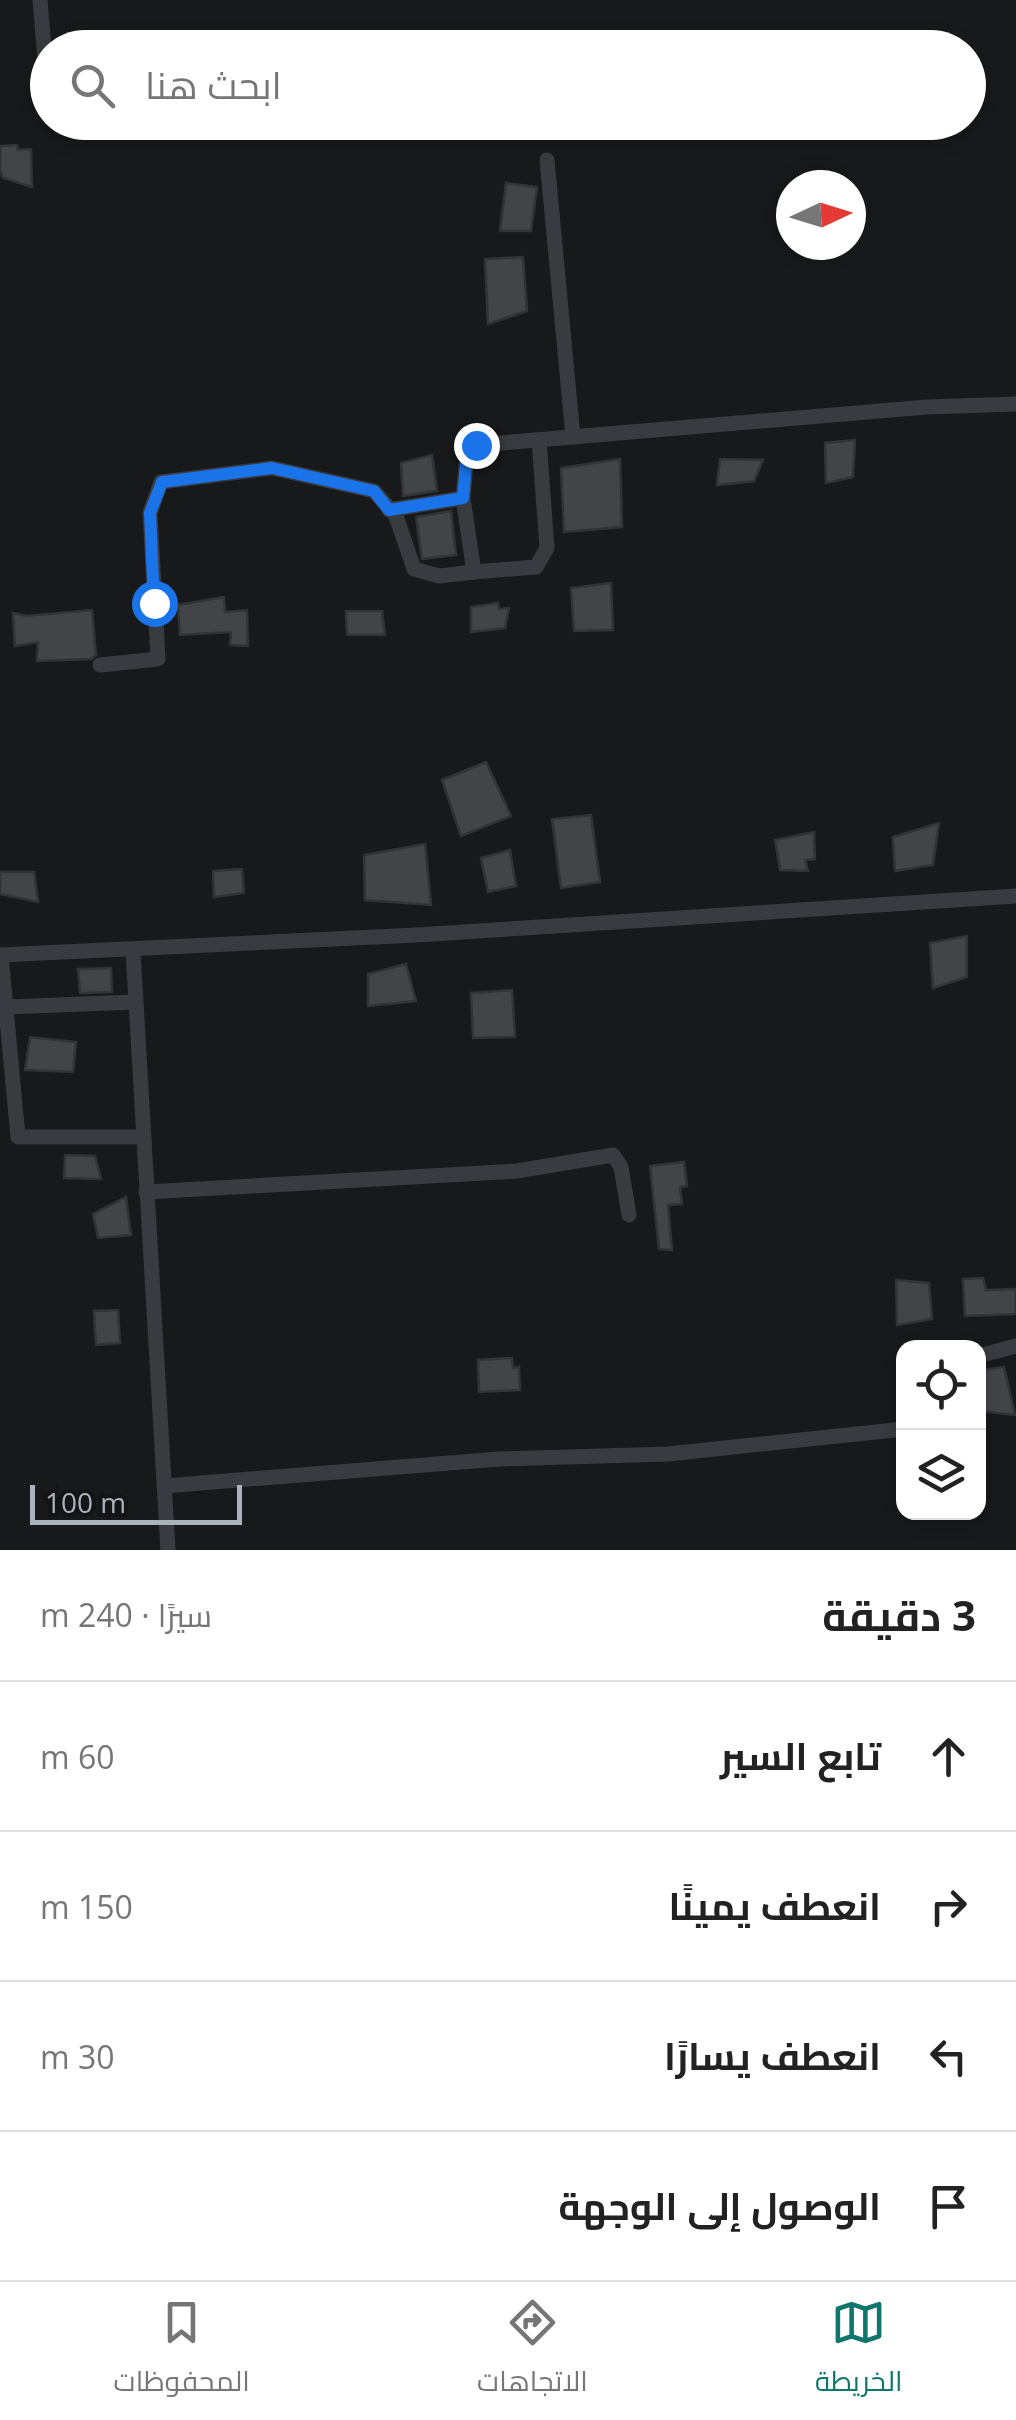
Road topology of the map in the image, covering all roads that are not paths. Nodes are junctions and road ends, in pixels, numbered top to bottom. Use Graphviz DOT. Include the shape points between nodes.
graph roads {
  1 [pos="40,0"];
  2 [pos="42,30"];
  3 [pos="547,160"];
  4 [pos="1016,404"];
  5 [pos="573,437"];
  6 [pos="539,440"];
  7 [pos="463,498"];
  8 [pos="389,510"];
  9 [pos="474,572"];
  10 [pos="100,665"];
  11 [pos="1016,896"];
  12 [pos="133,951"];
  13 [pos="0,955"];
  14 [pos="134,1002"];
  15 [pos="6,1007"];
  16 [pos="143,1137"];
  17 [pos="146,1192"];
  18 [pos="629,1215"];
  19 [pos="1016,1346"];
  20 [pos="986,1354"];
  21 [pos="896,1430"];
  22 [pos="164,1486"];
  23 [pos="168,1550"];
  1 -- 2 [label="street"];
  3 -- 5 [label="street"];
  4 -- 5 [label="street"];
  5 -- 6 [label="street"];
  6 -- 7 [label="street" via="476,445 467,454"];
  6 -- 9 [label="street" via="543,559 536,566"];
  7 -- 8 [label="street"];
  7 -- 9 [label="street"];
  8 -- 9 [label="street" via="414,568 439,576"];
  8 -- 10 [label="street" via="374,491 272,468 162,482 150,513 158,658"];
  11 -- 12 [label="street"];
  12 -- 13 [label="street"];
  12 -- 14 [label="street"];
  13 -- 15 [label="street"];
  14 -- 15 [label="street"];
  14 -- 16 [label="street"];
  15 -- 16 [label="street" via="18,1137"];
  16 -- 17 [label="street"];
  17 -- 18 [label="street" via="517,1170 613,1156 622,1167"];
  17 -- 22 [label="street"];
  19 -- 20 [label="street"];
  21 -- 22 [label="street" via="668,1454 499,1458"];
  22 -- 23 [label="street"];
}
